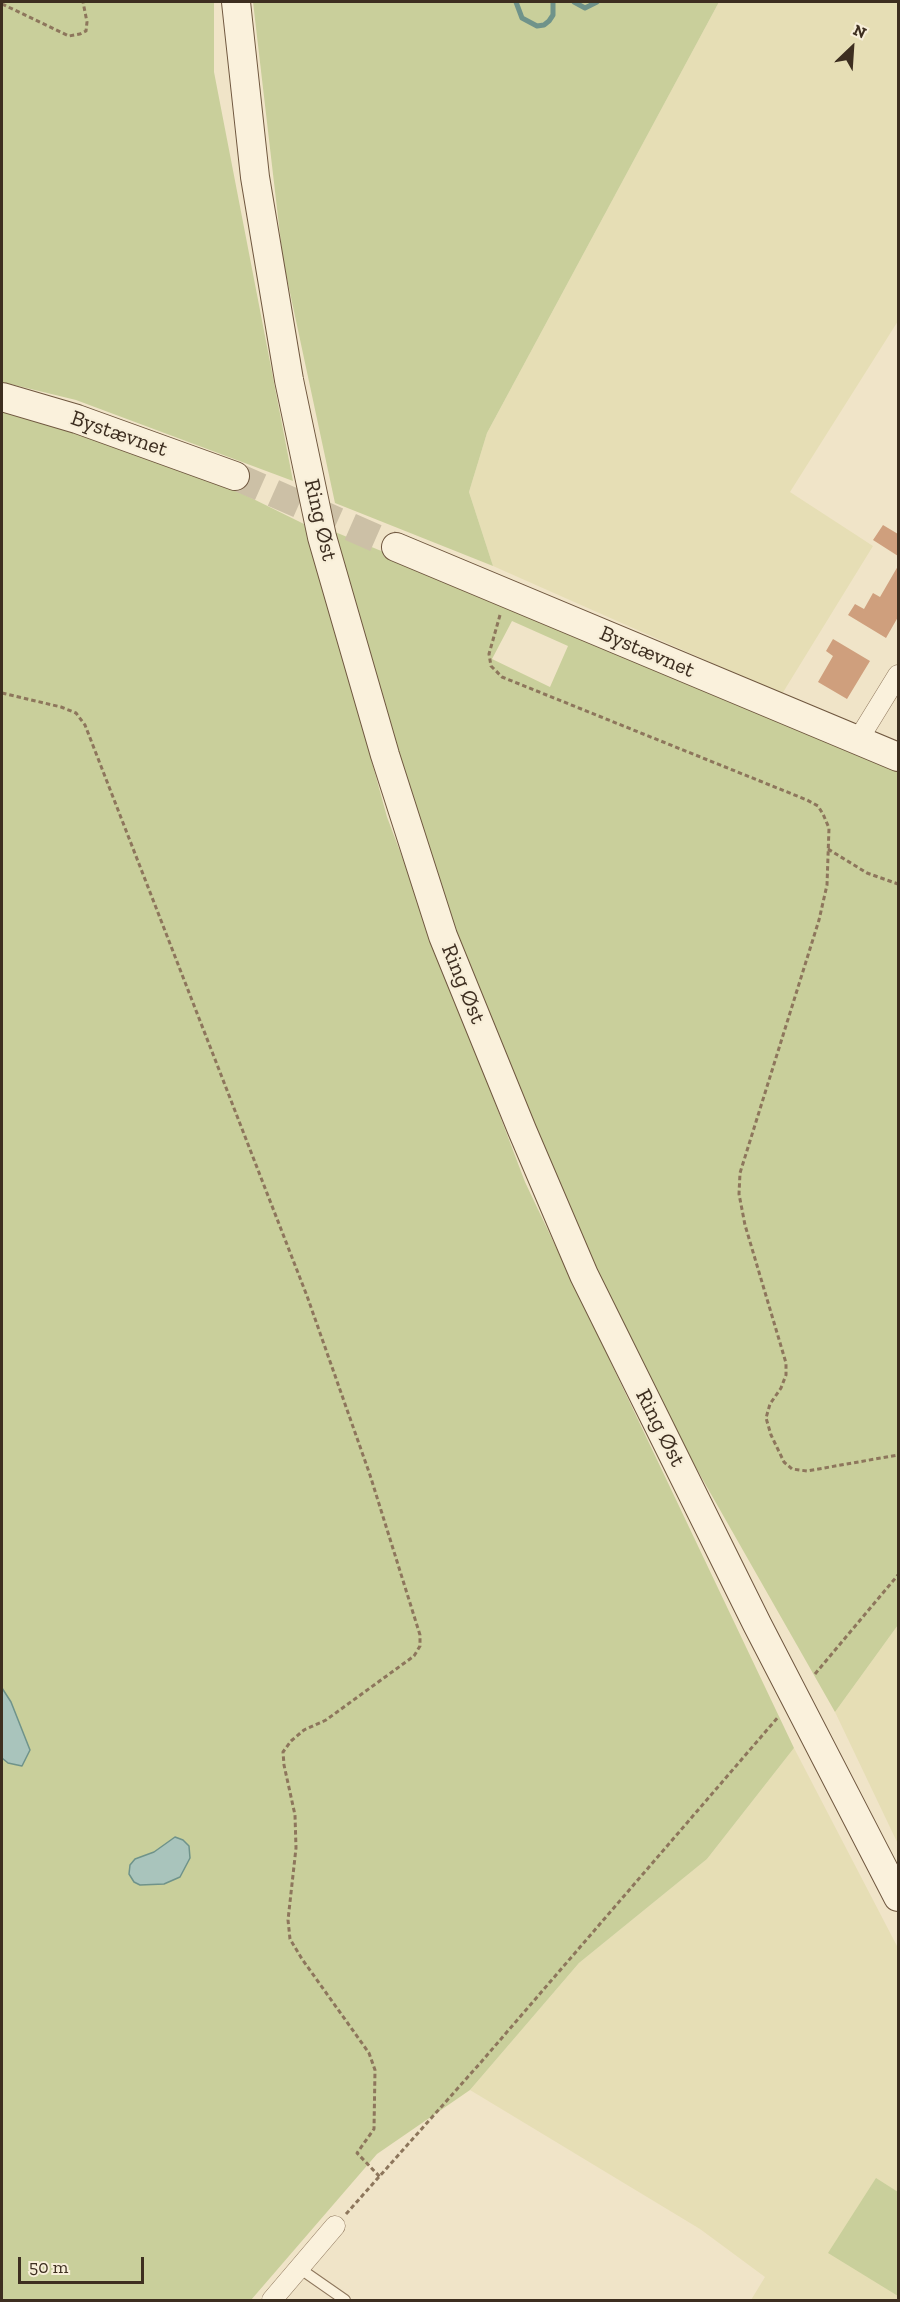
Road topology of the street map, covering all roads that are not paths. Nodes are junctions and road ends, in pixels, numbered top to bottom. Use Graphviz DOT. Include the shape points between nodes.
graph roads {
  1 [pos="236,2"];
  2 [pos="2,397"];
  3 [pos="235,476"];
  4 [pos="396,547"];
  5 [pos="898,675"];
  6 [pos="858,741"];
  7 [pos="898,757"];
  8 [pos="898,1897"];
  9 [pos="335,2226"];
  10 [pos="299,2268"];
  11 [pos="272,2301"];
  12 [pos="345,2301"];
  1 -- 8 [label="main road, Ring Øst" via="255,177 289,380 322,537 443,936 584,1275"];
  2 -- 3 [label="main road, Bystævnet" via="77,418"];
  4 -- 6 [label="main road, Bystævnet"];
  5 -- 6 [label="street"];
  6 -- 7 [label="main road, Bystævnet"];
  9 -- 10 [label="street"];
  10 -- 11 [label="street"];
  10 -- 12 [label="lane"];
}
